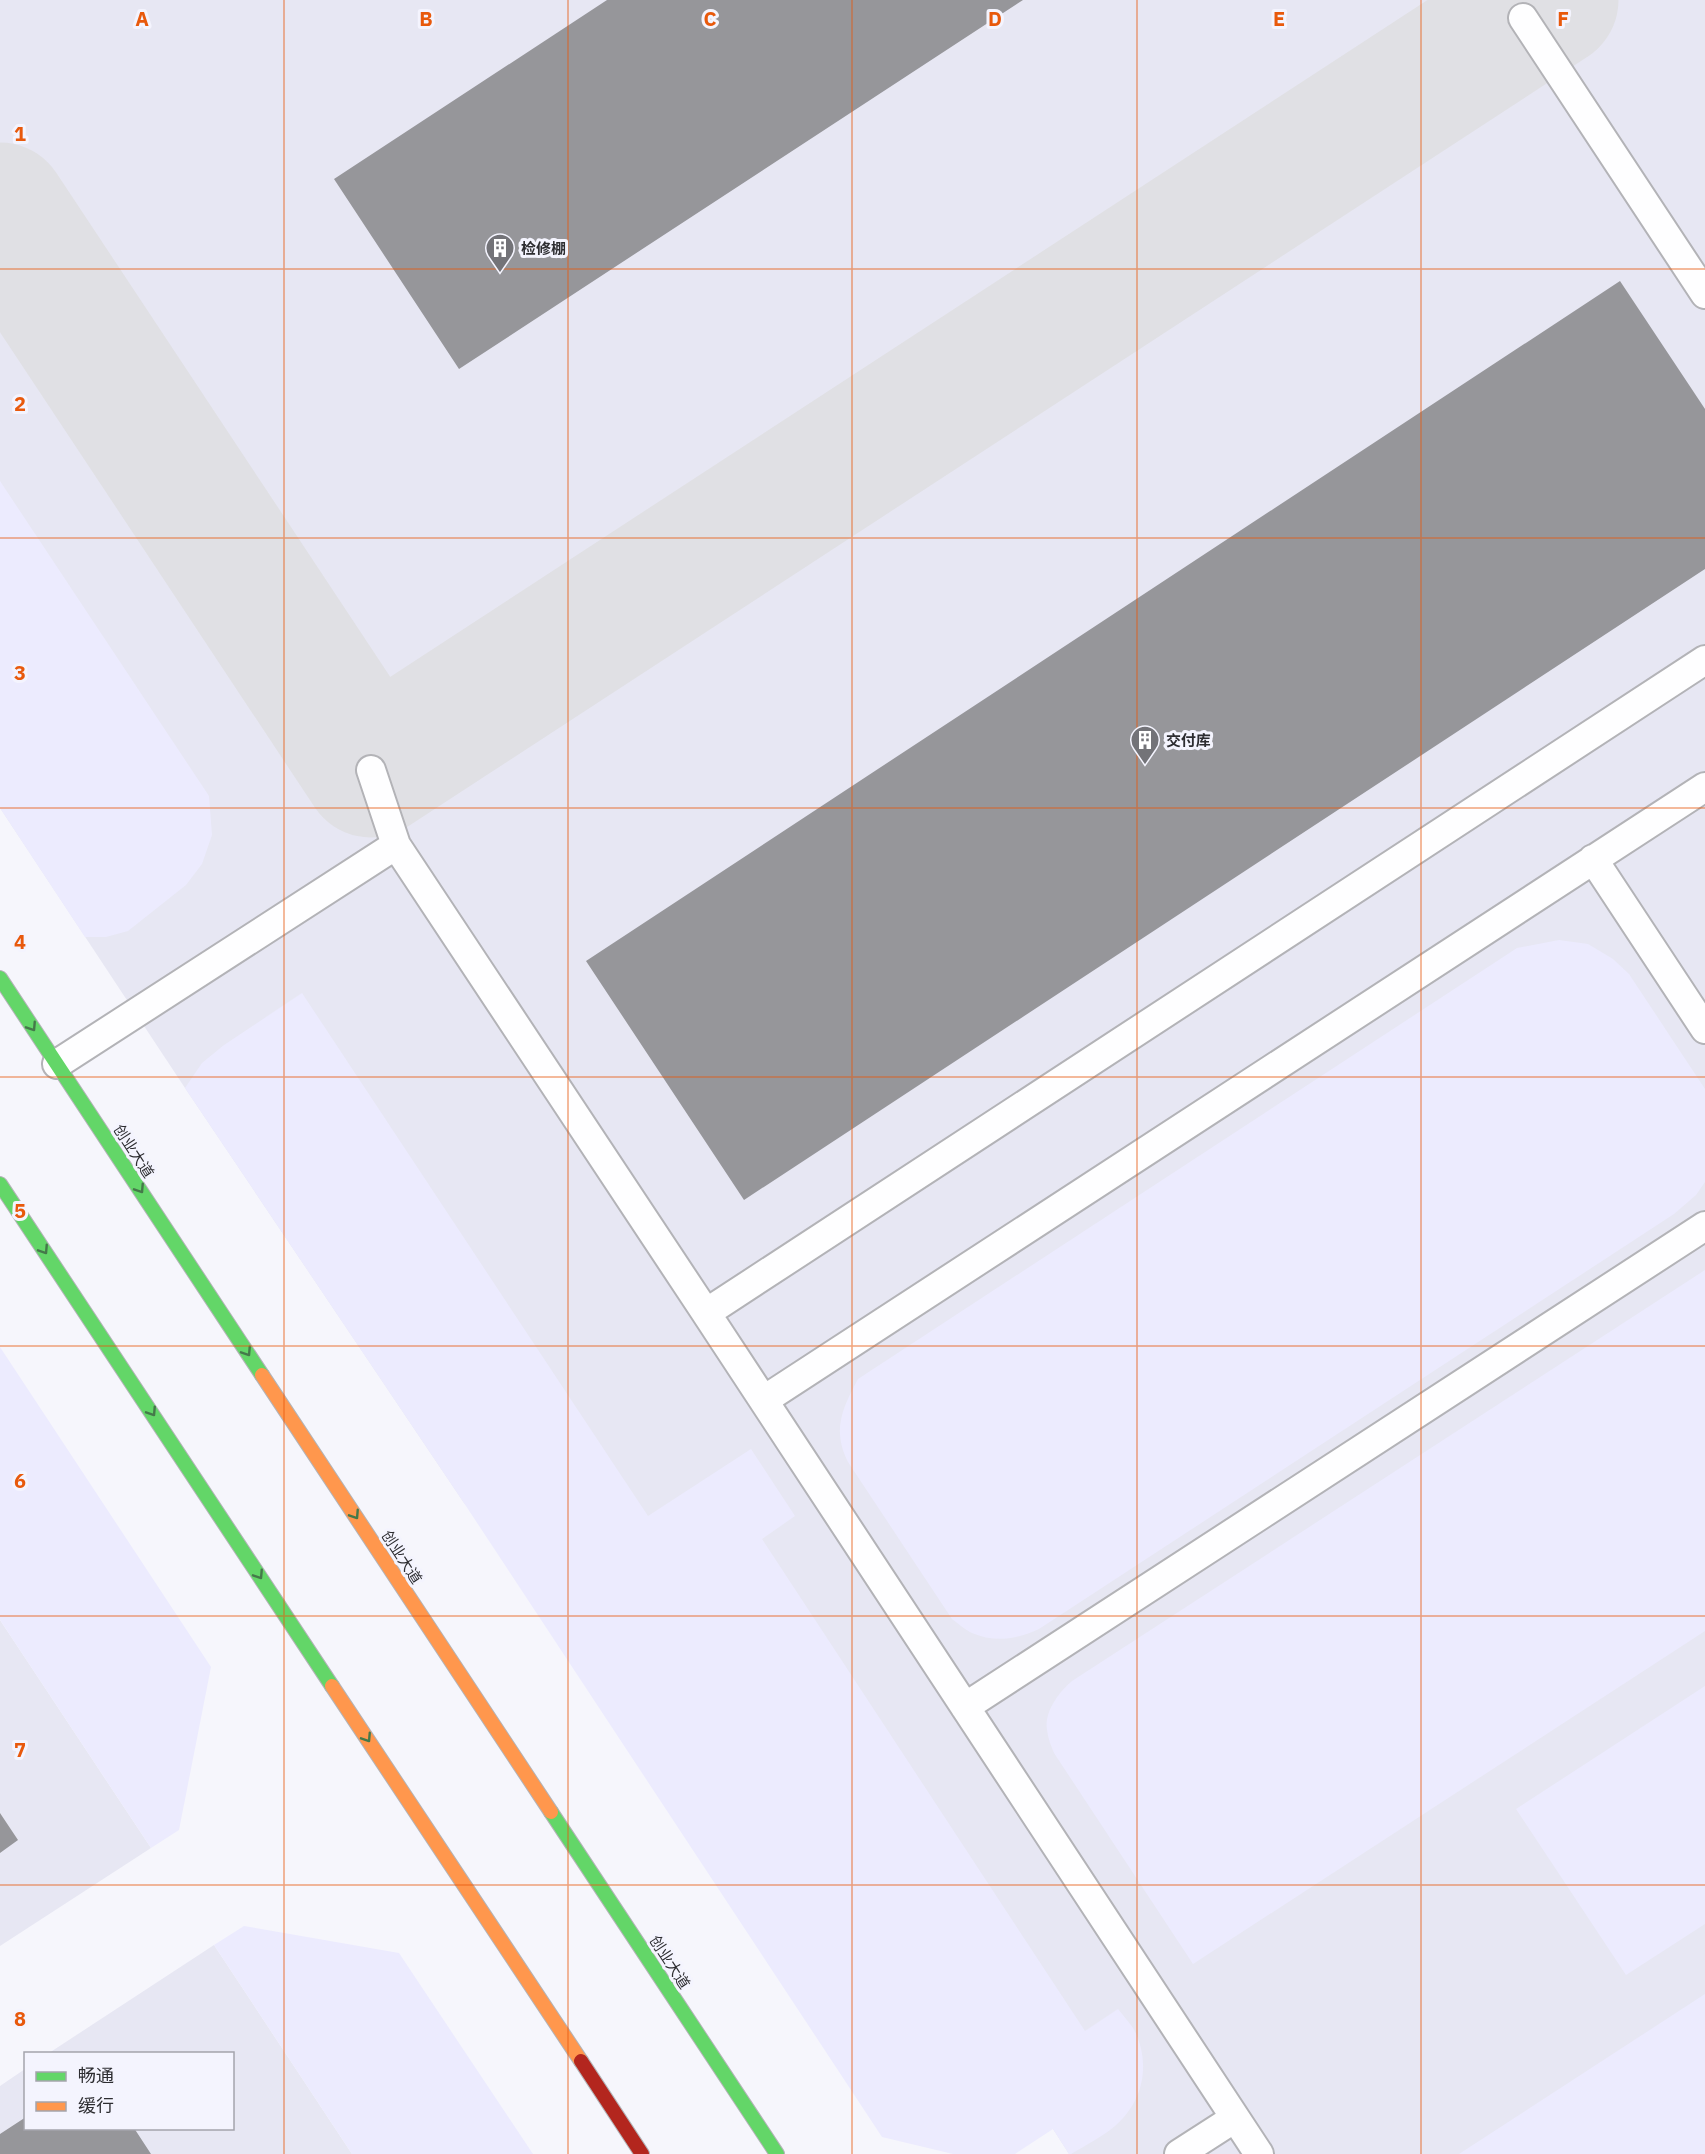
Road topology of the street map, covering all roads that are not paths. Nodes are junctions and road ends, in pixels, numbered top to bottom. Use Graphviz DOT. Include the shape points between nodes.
graph roads {
  1 [pos="1523,18"];
  2 [pos="1705,294"];
  3 [pos="1705,660"];
  4 [pos="371,770"];
  5 [pos="1705,787"];
  6 [pos="396,845"];
  7 [pos="1593,860"];
  8 [pos="0,978"];
  9 [pos="1705,1029"];
  10 [pos="57,1064"];
  11 [pos="0,1184"];
  12 [pos="1705,1226"];
  13 [pos="706,1313"];
  14 [pos="764,1400"];
  15 [pos="965,1707"];
  16 [pos="1235,2118"];
  17 [pos="642,2154"];
  18 [pos="777,2154"];
  19 [pos="1179,2154"];
  20 [pos="1259,2154"];
  1 -- 2 [label="lane"];
  3 -- 13 [label="lane"];
  4 -- 6 [label="lane"];
  5 -- 7 [label="lane"];
  6 -- 10 [label="lane"];
  6 -- 13 [label="lane"];
  7 -- 9 [label="lane"];
  7 -- 14 [label="lane"];
  8 -- 10 [label="main road, 创业大道, one-way"];
  10 -- 18 [label="main road, 创业大道, one-way"];
  11 -- 17 [label="main road, one-way"];
  12 -- 15 [label="lane"];
  13 -- 14 [label="lane"];
  14 -- 15 [label="lane"];
  15 -- 16 [label="lane"];
  16 -- 19 [label="lane"];
  16 -- 20 [label="lane"];
}
